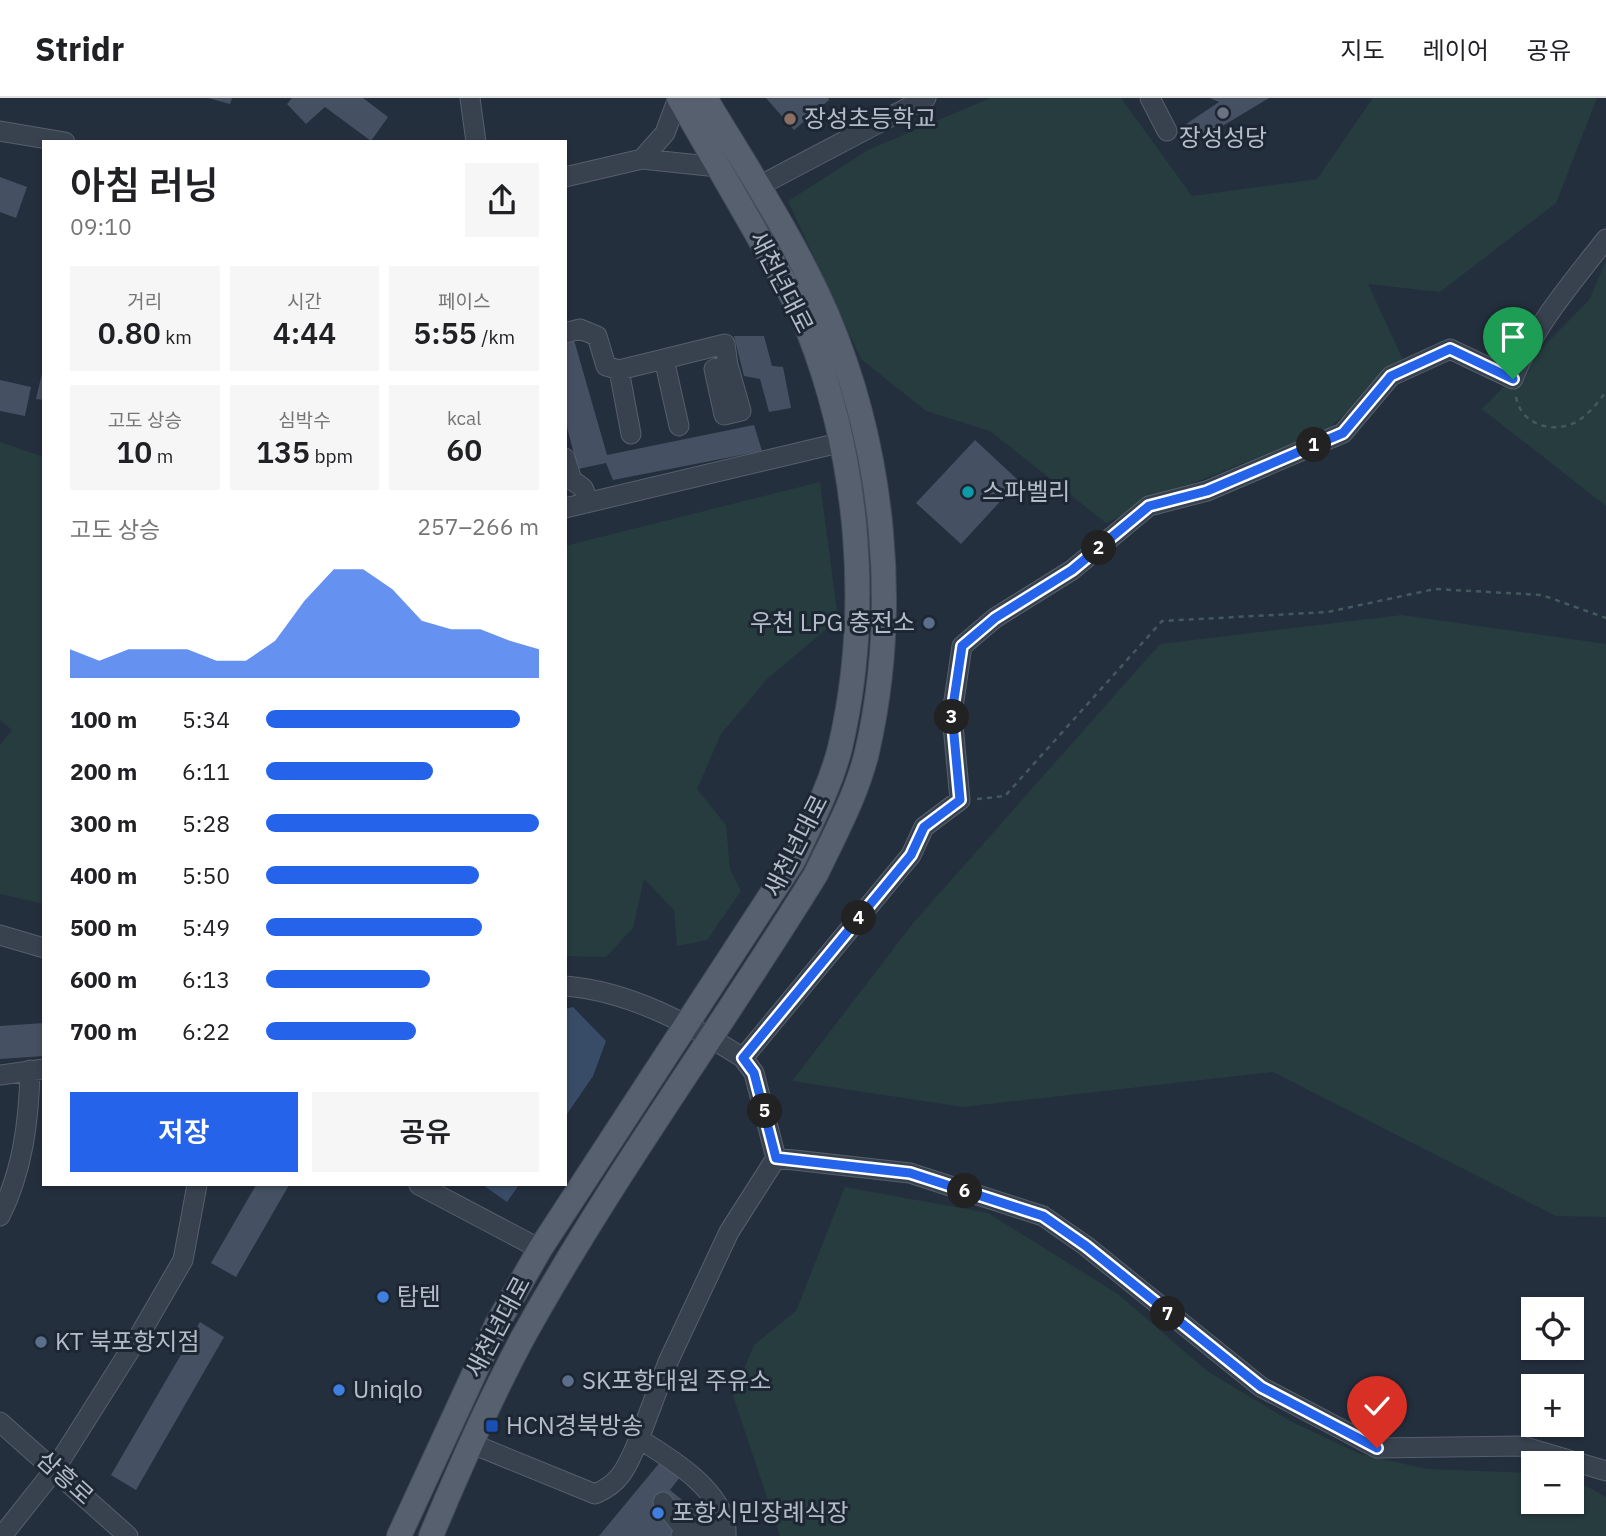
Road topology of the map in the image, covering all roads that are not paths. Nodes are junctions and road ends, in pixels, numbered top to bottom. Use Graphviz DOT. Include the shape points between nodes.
graph roads {
  1 [pos="470,98"];
  2 [pos="678,98"];
  3 [pos="705,98"];
  4 [pos="926,98"];
  5 [pos="1150,98"];
  6 [pos="0,131"];
  7 [pos="1167,131"];
  8 [pos="53,140"];
  9 [pos="476,140"];
  10 [pos="642,159"];
  11 [pos="718,167"];
  12 [pos="567,177"];
  13 [pos="760,186"];
  14 [pos="1606,239"];
  15 [pos="567,332"];
  16 [pos="664,359"];
  17 [pos="728,365"];
  18 [pos="619,370"];
  19 [pos="679,426"];
  20 [pos="631,434"];
  21 [pos="839,443"];
  22 [pos="567,464"];
  23 [pos="589,502"];
  24 [pos="567,508"];
  25 [pos="0,934"];
  26 [pos="42,947"];
  27 [pos="734,953"];
  28 [pos="757,967"];
  29 [pos="567,986"];
  30 [pos="686,1025"];
  31 [pos="710,1037"];
  32 [pos="743,1058"];
  33 [pos="37,1069"];
  34 [pos="0,1075"];
  35 [pos="621,1122"];
  36 [pos="645,1137"];
  37 [pos="776,1158"];
  38 [pos="197,1186"];
  39 [pos="421,1186"];
  40 [pos="0,1216"];
  41 [pos="540,1249"];
  42 [pos="0,1422"];
  43 [pos="639,1439"];
  44 [pos="470,1443"];
  45 [pos="55,1468"];
  46 [pos="1606,1471"];
  47 [pos="663,1502"];
  48 [pos="683,1533"];
  49 [pos="725,1534"];
  50 [pos="2,1536"];
  51 [pos="128,1536"];
  52 [pos="399,1536"];
  53 [pos="431,1536"];
  1 -- 9 [label="street"];
  2 -- 10 [label="street" via="665,133"];
  2 -- 11 [label="main road, 새천년대로"];
  3 -- 13 [label="main road, 새천년대로"];
  4 -- 13 [label="street"];
  5 -- 7 [label="street"];
  6 -- 8 [label="street"];
  10 -- 11 [label="street"];
  10 -- 12 [label="street"];
  11 -- 21 [label="main road, 새천년대로" via="807,328 832,404"];
  13 -- 28 [label="main road, 새천년대로" via="826,313 856,393 879,510 883,588 880,671 867,753 816,874"];
  14 -- 32 [label="street" via="1535,338 1513,379 1450,349 1391,376 1343,433 1207,491 1149,506 1072,570 995,618 962,646 952,713 960,800 924,827 911,855"];
  15 -- 18 [label="street" via="580,329 597,336 606,366"];
  16 -- 17 [label="street" via="724,344"];
  16 -- 18 [label="street"];
  16 -- 19 [label="street"];
  18 -- 20 [label="street"];
  21 -- 23 [label="street"];
  21 -- 27 [label="main road, 새천년대로" via="851,505 857,579 856,653 839,750 793,861"];
  22 -- 23 [label="street" via="572,480 583,488"];
  23 -- 24 [label="street"];
  25 -- 26 [label="street"];
  27 -- 28 [label="main road"];
  27 -- 30 [label="main road, 새천년대로"];
  28 -- 31 [label="main road, 새천년대로"];
  29 -- 30 [label="street" via="623,998"];
  30 -- 31 [label="street"];
  30 -- 35 [label="main road, 새천년대로"];
  31 -- 32 [label="street"];
  31 -- 36 [label="main road, 새천년대로"];
  32 -- 37 [label="street" via="754,1073"];
  33 -- 34 [label="street"];
  33 -- 40 [label="street" via="10,1196"];
  35 -- 36 [label="main road"];
  35 -- 41 [label="main road, 새천년대로"];
  36 -- 44 [label="main road, 새천년대로" via="522,1340"];
  37 -- 43 [label="street" via="729,1232 668,1362"];
  37 -- 46 [label="street" via="910,1173 1043,1216 1261,1387 1377,1448 1522,1447"];
  38 -- 45 [label="street" via="183,1260"];
  39 -- 41 [label="street"];
  41 -- 52 [label="main road, 새천년대로" via="497,1324"];
  42 -- 45 [label="street, 삼흥로"];
  43 -- 44 [label="street" via="625,1471 612,1487 595,1494"];
  43 -- 49 [label="street" via="693,1476 713,1496"];
  44 -- 53 [label="main road, 새천년대로"];
  45 -- 50 [label="street"];
  45 -- 51 [label="street, 삼흥로"];
  47 -- 48 [label="street"];
  48 -- 49 [label="street" via="712,1529"];
}
